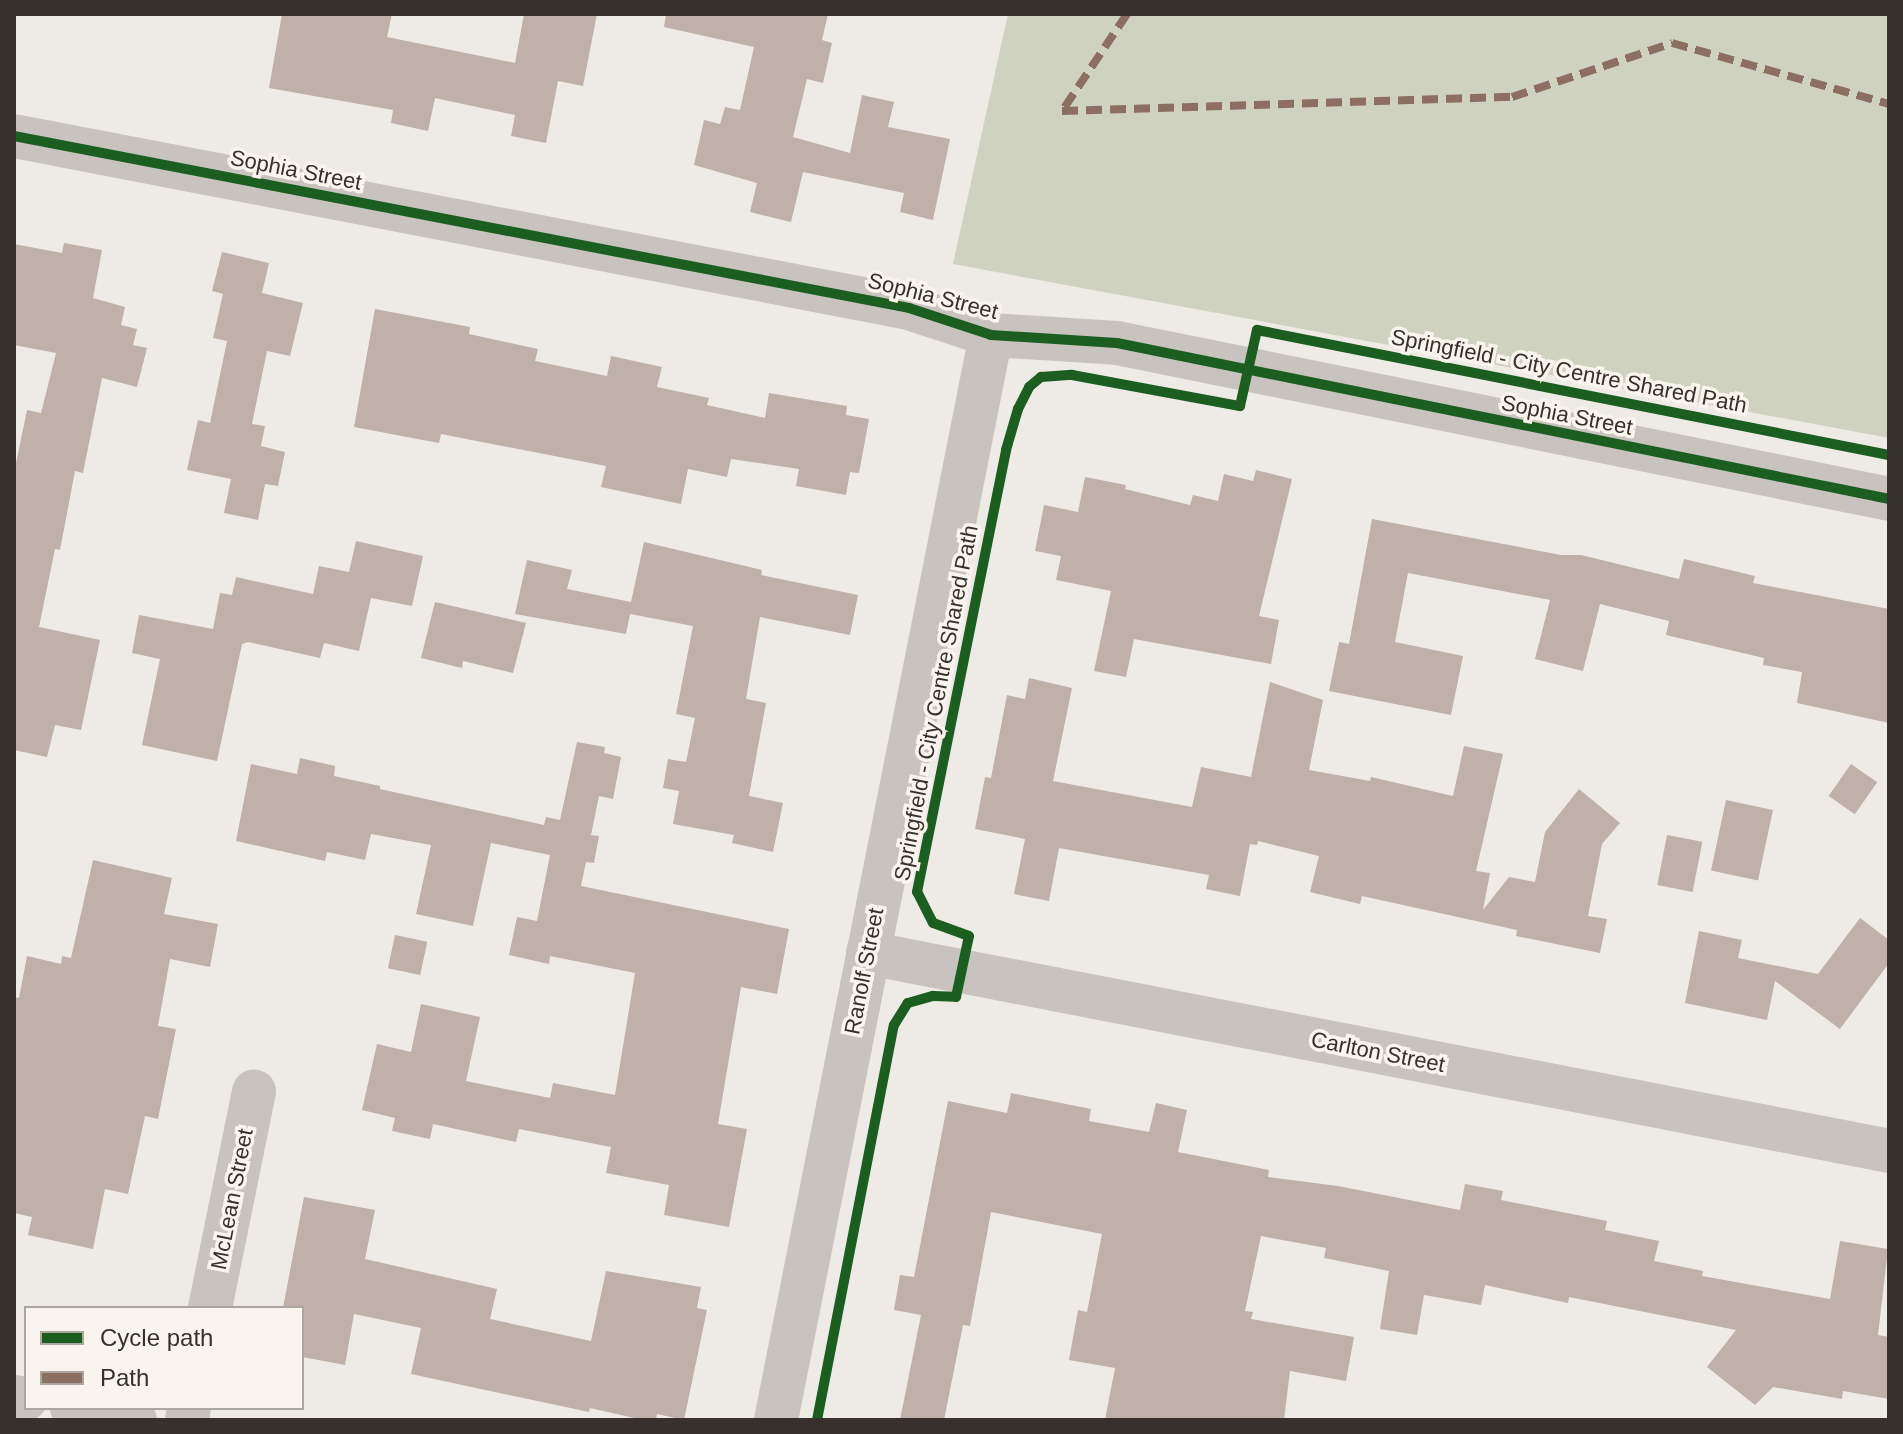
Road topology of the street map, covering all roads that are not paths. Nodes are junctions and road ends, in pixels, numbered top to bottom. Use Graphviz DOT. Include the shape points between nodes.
graph roads {
  1 [pos="14,136"];
  2 [pos="991,335"];
  3 [pos="1889,499"];
  4 [pos="868,953"];
  5 [pos="254,1091"];
  6 [pos="1889,1151"];
  7 [pos="210,1306"];
  8 [pos="82,1410"];
  9 [pos="135,1420"];
  10 [pos="776,1420"];
  1 -- 2 [label="street, Sophia Street" via="909,308"];
  2 -- 3 [label="street, Sophia Street" via="1117,343"];
  2 -- 4 [label="street, Ranolf Street"];
  4 -- 6 [label="street, Carlton Street"];
  4 -- 10 [label="street, Ranolf Street"];
  5 -- 7 [label="street, McLean Street"];
  8 -- 9 [label="street"];
}
